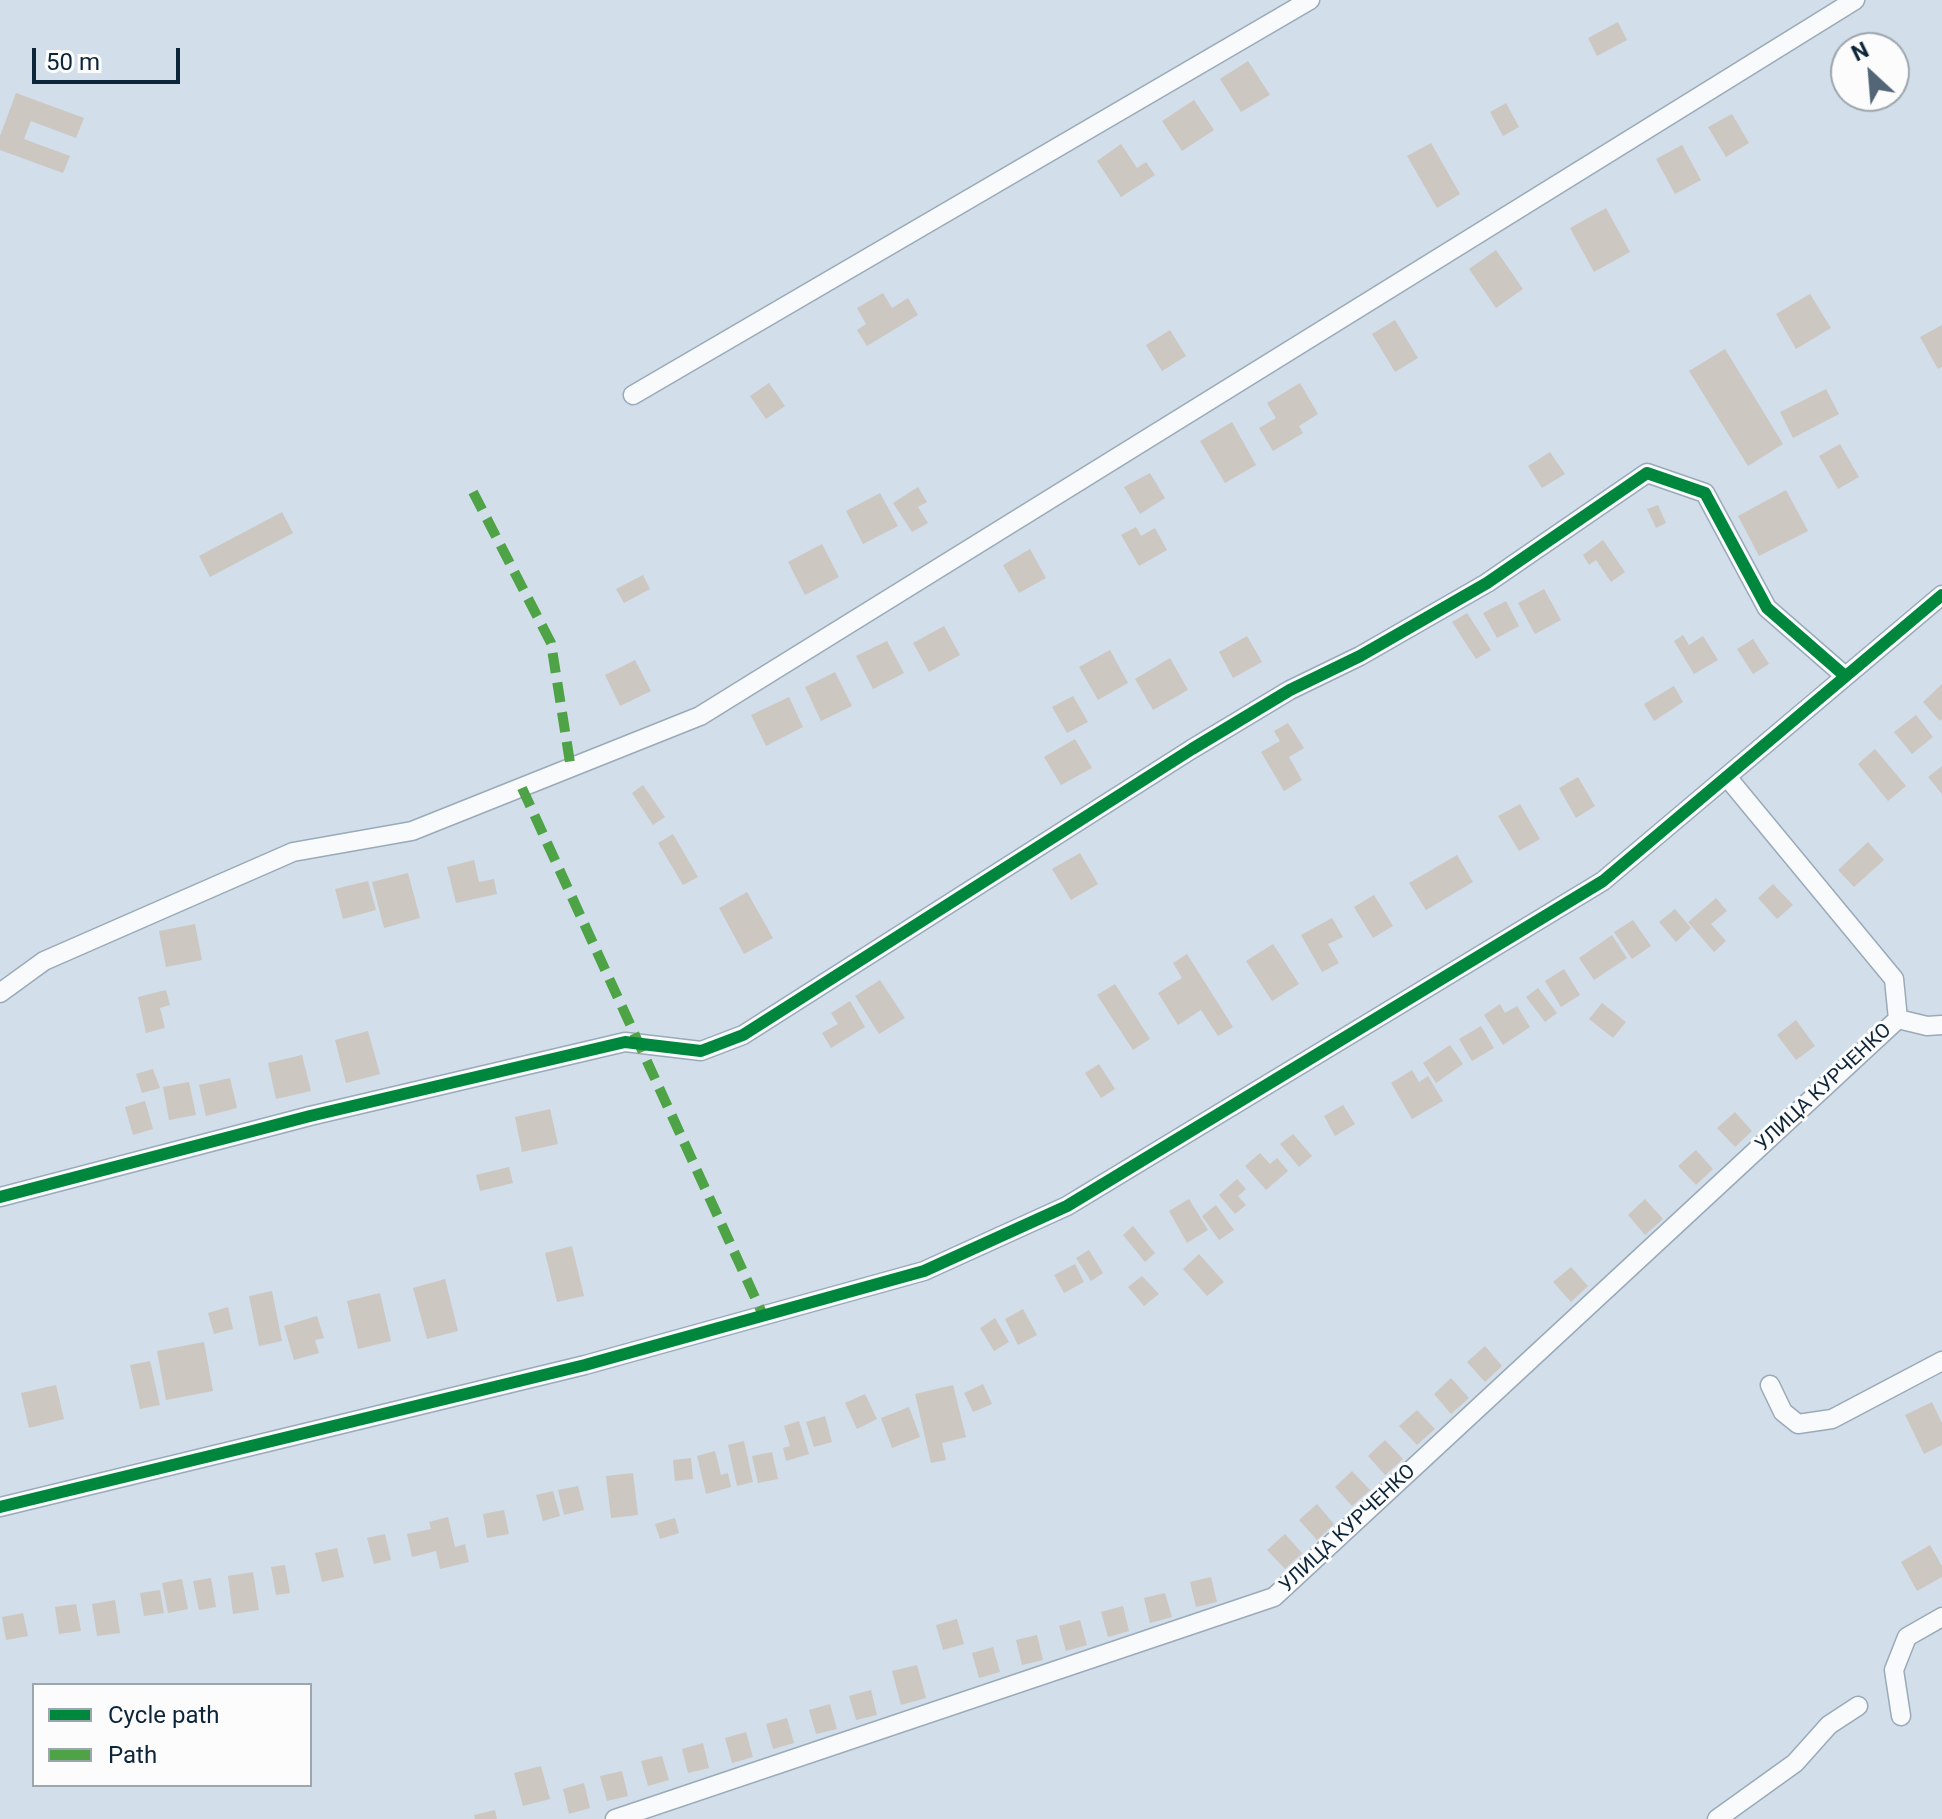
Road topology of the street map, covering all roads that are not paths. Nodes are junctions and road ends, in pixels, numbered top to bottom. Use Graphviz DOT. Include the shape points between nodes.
graph roads {
  1 [pos="1310,0"];
  2 [pos="1855,0"];
  3 [pos="633,395"];
  4 [pos="1942,595"];
  5 [pos="1845,676"];
  6 [pos="1727,777"];
  7 [pos="0,993"];
  8 [pos="1898,1019"];
  9 [pos="1942,1025"];
  10 [pos="0,1197"];
  11 [pos="1942,1361"];
  12 [pos="1770,1385"];
  13 [pos="0,1507"];
  14 [pos="1942,1617"];
  15 [pos="1858,1706"];
  16 [pos="1901,1716"];
  17 [pos="615,1819"];
  18 [pos="1717,1819"];
  1 -- 3 [label="street"];
  2 -- 7 [label="street" via="700,716 412,831 293,852 44,961"];
  4 -- 5 [label="street"];
  5 -- 6 [label="street"];
  5 -- 10 [label="street" via="1767,608 1705,493 1647,473 1487,583 1192,749 743,1035 701,1051 625,1042"];
  6 -- 8 [label="street" via="1894,979"];
  6 -- 13 [label="street" via="1603,881 1067,1206 924,1271 585,1365"];
  8 -- 9 [label="street"];
  8 -- 17 [label="street, УЛИЦА КУРЧЕНКО" via="1274,1597"];
  11 -- 12 [label="street" via="1832,1419 1798,1424 1783,1412"];
  14 -- 16 [label="street" via="1907,1637 1894,1670"];
  15 -- 18 [label="street" via="1829,1725 1795,1763"];
}
